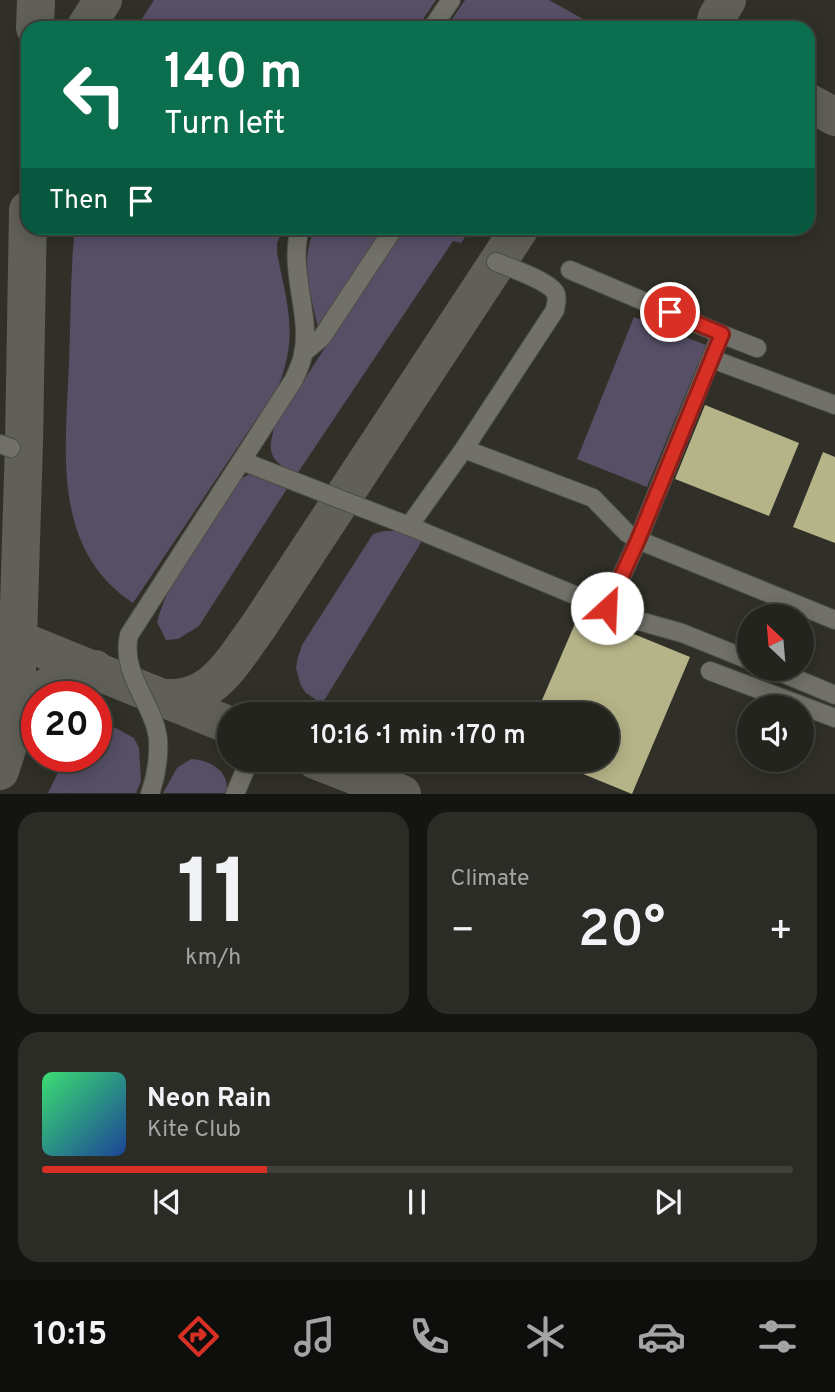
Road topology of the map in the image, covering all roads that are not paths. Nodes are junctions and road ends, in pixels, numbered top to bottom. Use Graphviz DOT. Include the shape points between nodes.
graph roads {
  1 [pos="451,0"];
  2 [pos="437,21"];
  3 [pos="299,235"];
  4 [pos="389,235"];
  5 [pos="496,262"];
  6 [pos="570,270"];
  7 [pos="722,334"];
  8 [pos="757,348"];
  9 [pos="303,353"];
  10 [pos="712,359"];
  11 [pos="835,405"];
  12 [pos="464,449"];
  13 [pos="242,461"];
  14 [pos="410,526"];
  15 [pos="638,540"];
  16 [pos="607,608"];
  17 [pos="835,620"];
  18 [pos="737,655"];
  19 [pos="710,671"];
  20 [pos="801,681"];
  21 [pos="835,695"];
  22 [pos="835,718"];
  23 [pos="244,772"];
  24 [pos="150,793"];
  25 [pos="235,793"];
  1 -- 2 [label="lane"];
  3 -- 9 [label="lane" via="295,257"];
  4 -- 9 [label="lane" via="322,337"];
  5 -- 12 [label="lane" via="548,285 557,301"];
  6 -- 7 [label="lane"];
  7 -- 8 [label="lane"];
  7 -- 10 [label="lane"];
  9 -- 13 [label="lane" via="293,381"];
  10 -- 11 [label="lane"];
  10 -- 15 [label="lane"];
  12 -- 14 [label="lane"];
  12 -- 15 [label="lane" via="593,498"];
  13 -- 14 [label="lane"];
  13 -- 24 [label="lane" via="129,635 128,657 135,685 158,739"];
  14 -- 16 [label="lane"];
  15 -- 16 [label="lane"];
  15 -- 17 [label="lane"];
  16 -- 18 [label="lane"];
  19 -- 22 [label="lane"];
  20 -- 21 [label="lane"];
  23 -- 25 [label="lane"];
}
